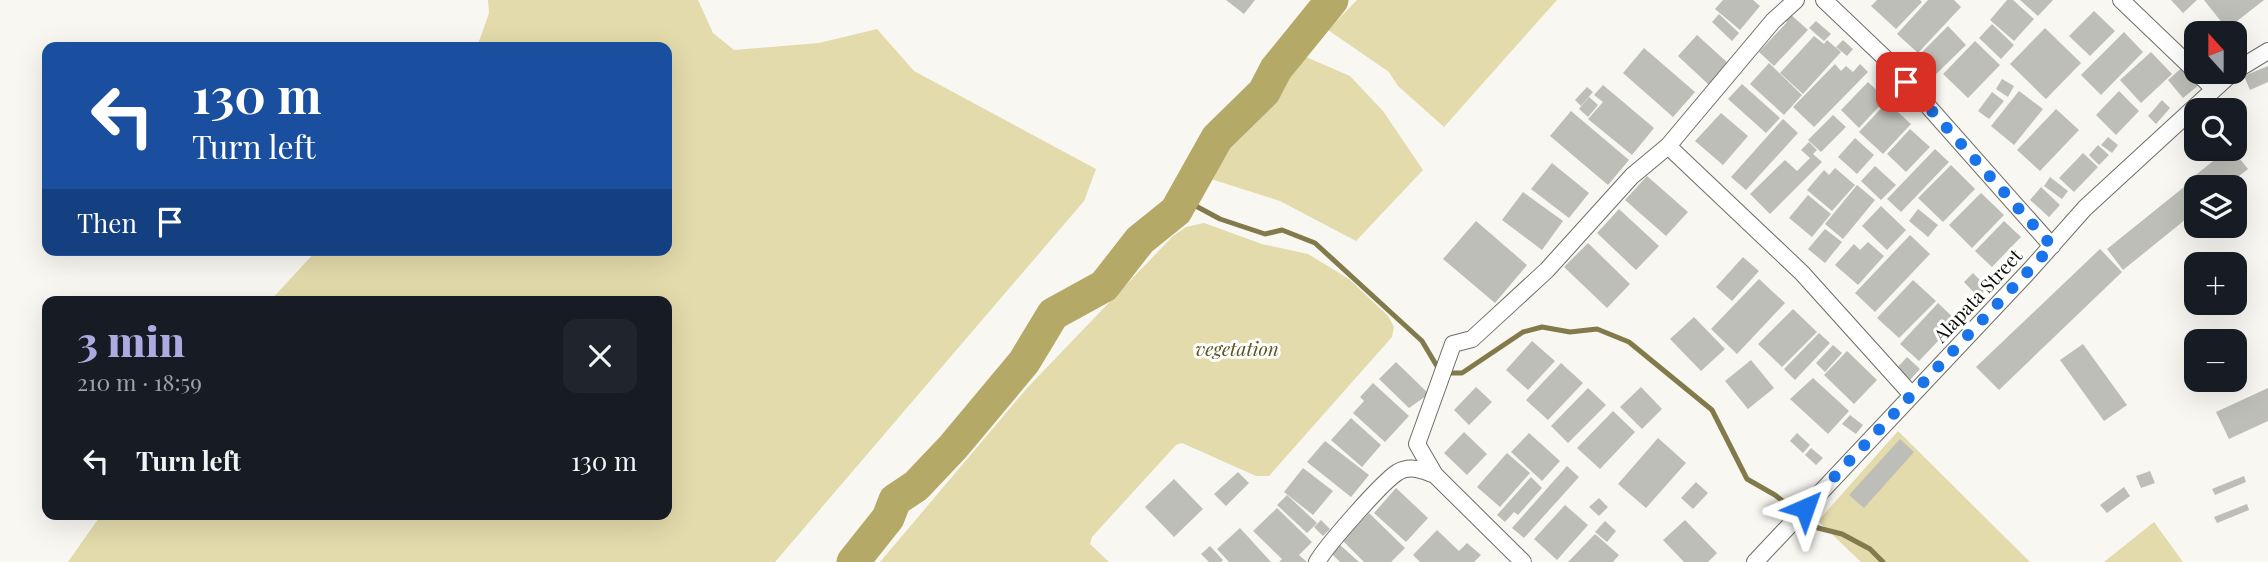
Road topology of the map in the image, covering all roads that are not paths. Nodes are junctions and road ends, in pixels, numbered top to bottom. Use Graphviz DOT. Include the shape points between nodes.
graph roads {
  1 [pos="1796,0"];
  2 [pos="1824,0"];
  3 [pos="2121,0"];
  4 [pos="2268,51"];
  5 [pos="2247,63"];
  6 [pos="2220,84"];
  7 [pos="2214,89"];
  8 [pos="1668,146"];
  9 [pos="2052,246"];
  10 [pos="1912,395"];
  11 [pos="1435,475"];
  12 [pos="1317,562"];
  13 [pos="1523,562"];
  14 [pos="1755,562"];
  1 -- 8 [label="street"];
  2 -- 9 [label="street" via="1888,61"];
  3 -- 7 [label="street"];
  4 -- 5 [label="street, Alapata Street"];
  6 -- 7 [label="street, Alapata Street"];
  7 -- 9 [label="street, Alapata Street" via="2085,208"];
  8 -- 10 [label="street" via="1802,273"];
  8 -- 11 [label="street" via="1632,176 1546,270 1472,339 1453,344 1417,444"];
  9 -- 10 [label="street, Alapata Street"];
  10 -- 14 [label="street, Alapata Street"];
  11 -- 12 [label="street" via="1415,468 1399,472"];
  11 -- 13 [label="street"];
}
